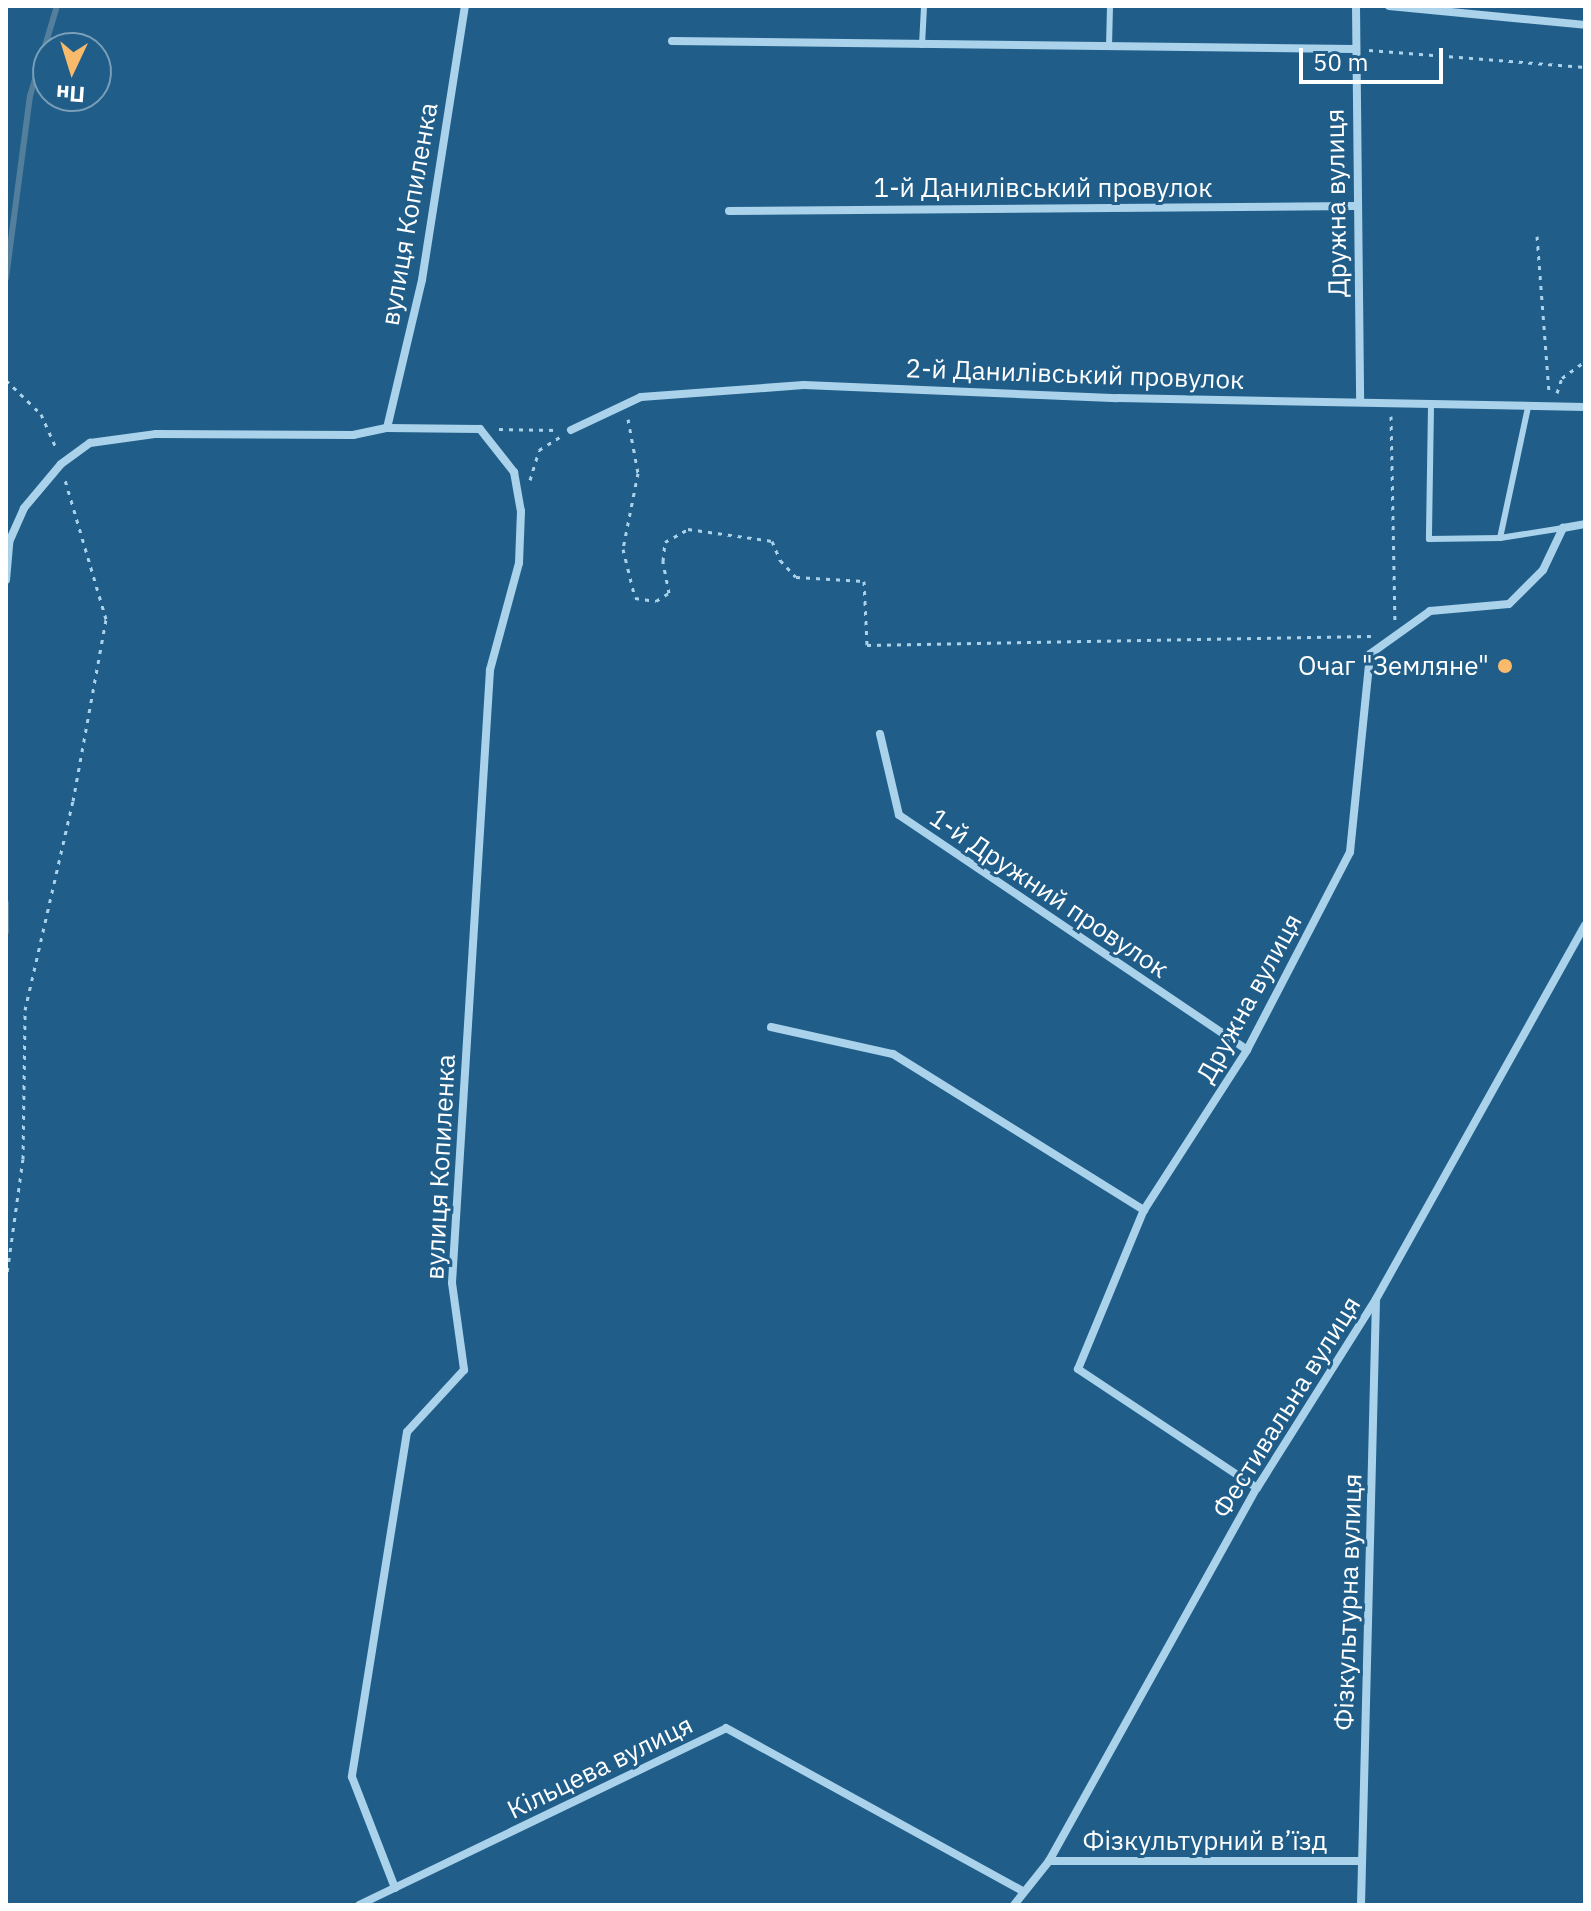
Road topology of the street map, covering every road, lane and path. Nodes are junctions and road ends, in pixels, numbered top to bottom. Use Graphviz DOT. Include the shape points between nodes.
graph roads {
  1 [pos="465,6"];
  2 [pos="924,6"];
  3 [pos="1110,6"];
  4 [pos="1356,6"];
  5 [pos="1389,6"];
  6 [pos="1585,25"];
  7 [pos="672,41"];
  8 [pos="922,45"];
  9 [pos="1109,47"];
  10 [pos="1354,49"];
  11 [pos="1585,67"];
  12 [pos="1357,206"];
  13 [pos="729,211"];
  14 [pos="1537,236"];
  15 [pos="1585,361"];
  16 [pos="6,380"];
  17 [pos="1360,400"];
  18 [pos="628,403"];
  19 [pos="1391,404"];
  20 [pos="1431,406"];
  21 [pos="1528,407"];
  22 [pos="1585,407"];
  23 [pos="1551,408"];
  24 [pos="387,428"];
  25 [pos="480,429"];
  26 [pos="571,430"];
  27 [pos="61,464"];
  28 [pos="530,481"];
  29 [pos="1585,524"];
  30 [pos="1563,528"];
  31 [pos="1500,538"];
  32 [pos="6,580"];
  33 [pos="1395,637"];
  34 [pos="880,734"];
  35 [pos="1585,925"];
  36 [pos="771,1027"];
  37 [pos="1247,1050"];
  38 [pos="1144,1210"];
  39 [pos="6,1281"];
  40 [pos="1376,1299"];
  41 [pos="1257,1488"];
  42 [pos="1049,1861"];
  43 [pos="1361,1861"];
  44 [pos="395,1888"];
  45 [pos="1022,1891"];
  46 [pos="359,1905"];
  47 [pos="1014,1905"];
  48 [pos="1361,1905"];
  1 -- 24 [label="street, вулиця Копиленка" via="422,280"];
  2 -- 8 [label="lane"];
  3 -- 9 [label="lane"];
  4 -- 10 [label="street, Дружна вулиця"];
  5 -- 6 [label="street"];
  7 -- 8 [label="street"];
  8 -- 9 [label="street"];
  9 -- 10 [label="street"];
  10 -- 11 [label="path"];
  10 -- 12 [label="street, Дружна вулиця"];
  12 -- 13 [label="street, 1-й Данилівський провулок"];
  12 -- 17 [label="street, Дружна вулиця"];
  14 -- 23 [label="path"];
  15 -- 23 [label="path" via="1562,378"];
  16 -- 27 [label="path" via="41,414"];
  17 -- 18 [label="street, 2-й Данилівський провулок" via="1118,398 804,385 641,397"];
  17 -- 19 [label="street, 2-й Данилівський провулок"];
  18 -- 26 [label="street, 2-й Данилівський провулок"];
  18 -- 33 [label="path" via="638,473 623,549 635,598 656,601 669,593 665,542 688,529 772,541 796,577 864,581 867,645"];
  19 -- 20 [label="street, 2-й Данилівський провулок"];
  19 -- 33 [label="path"];
  20 -- 21 [label="street, 2-й Данилівський провулок"];
  20 -- 31 [label="lane" via="1429,539"];
  21 -- 23 [label="street, 2-й Данилівський провулок"];
  21 -- 31 [label="lane"];
  22 -- 23 [label="street, 2-й Данилівський провулок"];
  24 -- 25 [label="street"];
  24 -- 27 [label="street" via="353,435 156,434 90,443"];
  25 -- 26 [label="path"];
  25 -- 44 [label="street, вулиця Копиленка" via="514,472 521,511 519,563 490,670 452,1283 464,1370 407,1432 352,1777"];
  26 -- 28 [label="path" via="539,450"];
  27 -- 32 [label="street" via="24,508 9,542"];
  27 -- 39 [label="path" via="106,619 73,801 25,1010 23,1159"];
  29 -- 30 [label="street"];
  30 -- 31 [label="lane"];
  30 -- 33 [label="street, Дружна вулиця" via="1543,570 1509,604 1430,611"];
  33 -- 37 [label="street, Дружна вулиця" via="1370,654 1350,852"];
  34 -- 37 [label="street, 1-й Дружний провулок" via="899,815"];
  35 -- 40 [label="street, Фестивальна вулиця"];
  36 -- 38 [label="street" via="893,1054"];
  37 -- 38 [label="street, Дружна вулиця"];
  38 -- 41 [label="street, Дружна вулиця" via="1078,1369"];
  40 -- 41 [label="street, Фестивальна вулиця"];
  40 -- 43 [label="street, Фізкультурна вулиця"];
  41 -- 42 [label="street, Фестивальна вулиця"];
  42 -- 43 [label="street, Фізкультурний в’їзд"];
  42 -- 45 [label="street, Фестивальна вулиця"];
  43 -- 48 [label="street, Фізкультурна вулиця"];
  44 -- 45 [label="street, Кільцева вулиця" via="726,1728"];
  44 -- 46 [label="street, Кільцева вулиця"];
  45 -- 47 [label="street, Фестивальна вулиця"];
}
